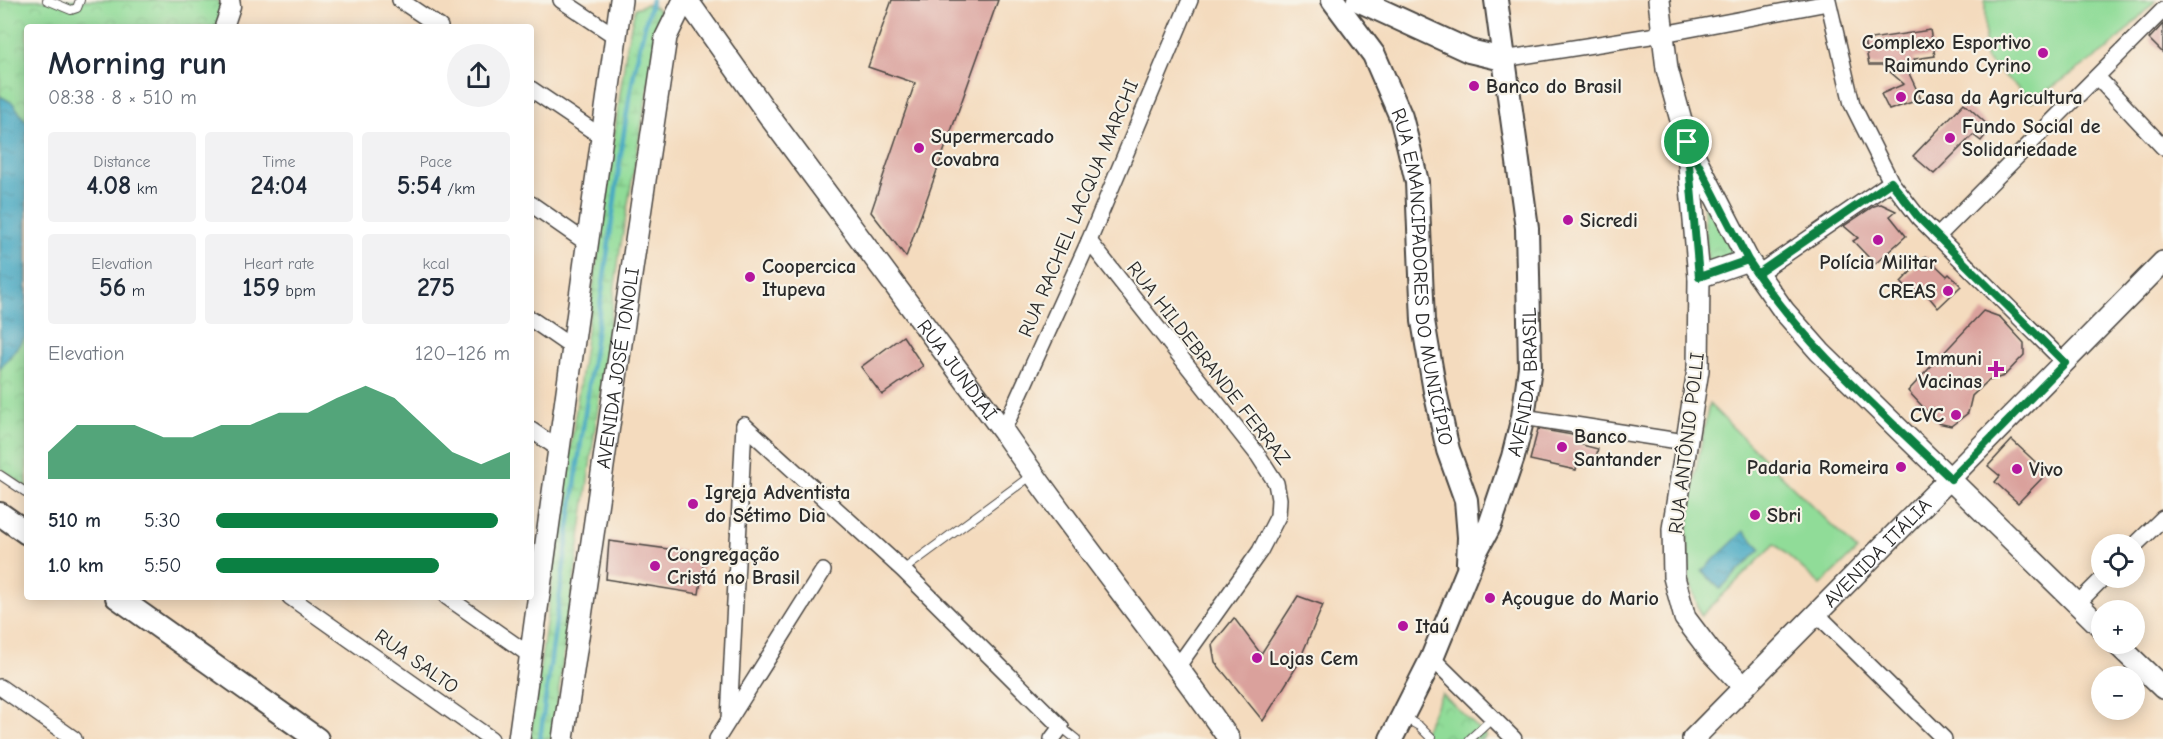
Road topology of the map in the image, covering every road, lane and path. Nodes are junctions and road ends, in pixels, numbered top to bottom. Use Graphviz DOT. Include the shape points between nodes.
graph roads {
  1 [pos="47,0"];
  2 [pos="81,0"];
  3 [pos="230,0"];
  4 [pos="400,0"];
  5 [pos="561,0"];
  6 [pos="621,0"];
  7 [pos="685,0"];
  8 [pos="1190,0"];
  9 [pos="1333,0"];
  10 [pos="1358,0"];
  11 [pos="1393,0"];
  12 [pos="1496,0"];
  13 [pos="1659,0"];
  14 [pos="1828,2"];
  15 [pos="2163,10"];
  16 [pos="225,24"];
  17 [pos="436,24"];
  18 [pos="1663,34"];
  19 [pos="615,36"];
  20 [pos="1502,51"];
  21 [pos="2097,77"];
  22 [pos="534,91"];
  23 [pos="602,137"];
  24 [pos="1687,142"];
  25 [pos="2163,147"];
  26 [pos="1891,182"];
  27 [pos="534,206"];
  28 [pos="1937,237"];
  29 [pos="1089,241"];
  30 [pos="587,243"];
  31 [pos="2163,262"];
  32 [pos="1752,267"];
  33 [pos="1699,277"];
  34 [pos="534,321"];
  35 [pos="573,348"];
  36 [pos="2065,363"];
  37 [pos="1523,417"];
  38 [pos="1003,431"];
  39 [pos="534,432"];
  40 [pos="1685,442"];
  41 [pos="559,449"];
  42 [pos="1033,474"];
  43 [pos="0,475"];
  44 [pos="1505,479"];
  45 [pos="1951,479"];
  46 [pos="24,491"];
  47 [pos="1466,500"];
  48 [pos="0,514"];
  49 [pos="2163,518"];
  50 [pos="24,531"];
  51 [pos="2145,535"];
  52 [pos="538,550"];
  53 [pos="903,570"];
  54 [pos="1468,570"];
  55 [pos="823,571"];
  56 [pos="2093,588"];
  57 [pos="121,600"];
  58 [pos="294,600"];
  59 [pos="451,600"];
  60 [pos="2077,604"];
  61 [pos="1817,614"];
  62 [pos="2091,617"];
  63 [pos="2127,654"];
  64 [pos="531,656"];
  65 [pos="1432,658"];
  66 [pos="1178,666"];
  67 [pos="0,687"];
  68 [pos="1744,687"];
  69 [pos="2163,688"];
  70 [pos="1402,717"];
  71 [pos="1492,718"];
  72 [pos="729,719"];
  73 [pos="1056,733"];
  74 [pos="1696,738"];
  75 [pos="74,739"];
  76 [pos="317,739"];
  77 [pos="491,739"];
  78 [pos="519,739"];
  79 [pos="563,739"];
  80 [pos="717,739"];
  81 [pos="1076,739"];
  82 [pos="1229,739"];
  83 [pos="1391,739"];
  84 [pos="1432,739"];
  85 [pos="1470,739"];
  86 [pos="1514,739"];
  87 [pos="1944,739"];
  1 -- 2 [label="lane" via="71,10"];
  3 -- 16 [label="street"];
  4 -- 17 [label="street"];
  5 -- 19 [label="street"];
  6 -- 19 [label="main road"];
  7 -- 38 [label="main road, RUA JUNDIAÍ"];
  7 -- 79 [label="main road, AVENIDA JOSÉ TONOLI" via="666,37"];
  8 -- 29 [label="street, RUA RACHEL LACQUA MARCHI"];
  9 -- 47 [label="main road, RUA EMANCIPADORES DO MUNICÍPIO" via="1374,55 1401,117 1417,182 1425,333 1448,450"];
  10 -- 20 [label="main road" via="1469,51"];
  11 -- 20 [label="main road"];
  12 -- 20 [label="main road, AVENIDA BRASIL"];
  13 -- 18 [label="main road, RUA ANTÔNIO POLLI"];
  14 -- 18 [label="street"];
  14 -- 26 [label="street" via="1852,104"];
  15 -- 21 [label="street"];
  18 -- 20 [label="street"];
  18 -- 24 [label="main road, RUA ANTÔNIO POLLI" via="1667,69"];
  19 -- 23 [label="main road"];
  20 -- 37 [label="main road, AVENIDA BRASIL" via="1527,228 1530,367"];
  21 -- 25 [label="street"];
  21 -- 28 [label="street"];
  22 -- 23 [label="street"];
  23 -- 30 [label="main road"];
  24 -- 32 [label="main road"];
  24 -- 33 [label="main road, RUA ANTÔNIO POLLI"];
  26 -- 28 [label="street"];
  26 -- 32 [label="street"];
  27 -- 30 [label="street"];
  28 -- 36 [label="street"];
  29 -- 38 [label="street, RUA RACHEL LACQUA MARCHI"];
  29 -- 66 [label="street, RUA HILDEBRANDE FERRAZ" via="1276,483 1278,516 1260,551"];
  30 -- 35 [label="main road"];
  31 -- 36 [label="main road, AVENIDA ITÁLIA"];
  32 -- 33 [label="main road"];
  32 -- 45 [label="main road" via="1820,352"];
  33 -- 40 [label="main road, RUA ANTÔNIO POLLI" via="1698,370"];
  34 -- 35 [label="street"];
  35 -- 41 [label="main road"];
  36 -- 45 [label="main road, AVENIDA ITÁLIA"];
  37 -- 40 [label="street"];
  37 -- 44 [label="main road, AVENIDA BRASIL"];
  38 -- 42 [label="main road, RUA JUNDIAÍ"];
  39 -- 41 [label="street"];
  40 -- 68 [label="main road, RUA ANTÔNIO POLLI" via="1673,529 1674,577 1685,618"];
  41 -- 52 [label="main road"];
  42 -- 53 [label="lane"];
  42 -- 66 [label="main road, RUA JUNDIAÍ"];
  43 -- 46 [label="lane"];
  44 -- 47 [label="main road" via="1485,500"];
  44 -- 54 [label="main road, AVENIDA BRASIL" via="1490,525"];
  45 -- 60 [label="main road"];
  45 -- 61 [label="main road, AVENIDA ITÁLIA"];
  47 -- 54 [label="main road, RUA EMANCIPADORES DO MUNICÍPIO"];
  48 -- 50 [label="main road"];
  49 -- 51 [label="street"];
  52 -- 64 [label="main road"];
  53 -- 72 [label="street" via="744,425"];
  53 -- 73 [label="street"];
  54 -- 65 [label="main road, AVENIDA BRASIL"];
  55 -- 72 [label="street"];
  56 -- 60 [label="street"];
  57 -- 76 [label="main road"];
  58 -- 77 [label="street, RUA SALTO"];
  59 -- 64 [label="street"];
  60 -- 62 [label="main road"];
  61 -- 68 [label="main road, AVENIDA ITÁLIA"];
  61 -- 87 [label="street"];
  63 -- 69 [label="main road"];
  64 -- 78 [label="main road"];
  65 -- 70 [label="main road, AVENIDA BRASIL"];
  65 -- 71 [label="street"];
  66 -- 82 [label="main road, RUA JUNDIAÍ"];
  67 -- 75 [label="street"];
  68 -- 74 [label="main road, AVENIDA ITÁLIA"];
  70 -- 83 [label="main road, AVENIDA BRASIL"];
  70 -- 84 [label="lane"];
  71 -- 85 [label="lane"];
  71 -- 86 [label="street"];
  72 -- 80 [label="street"];
  73 -- 81 [label="lane"];
}
